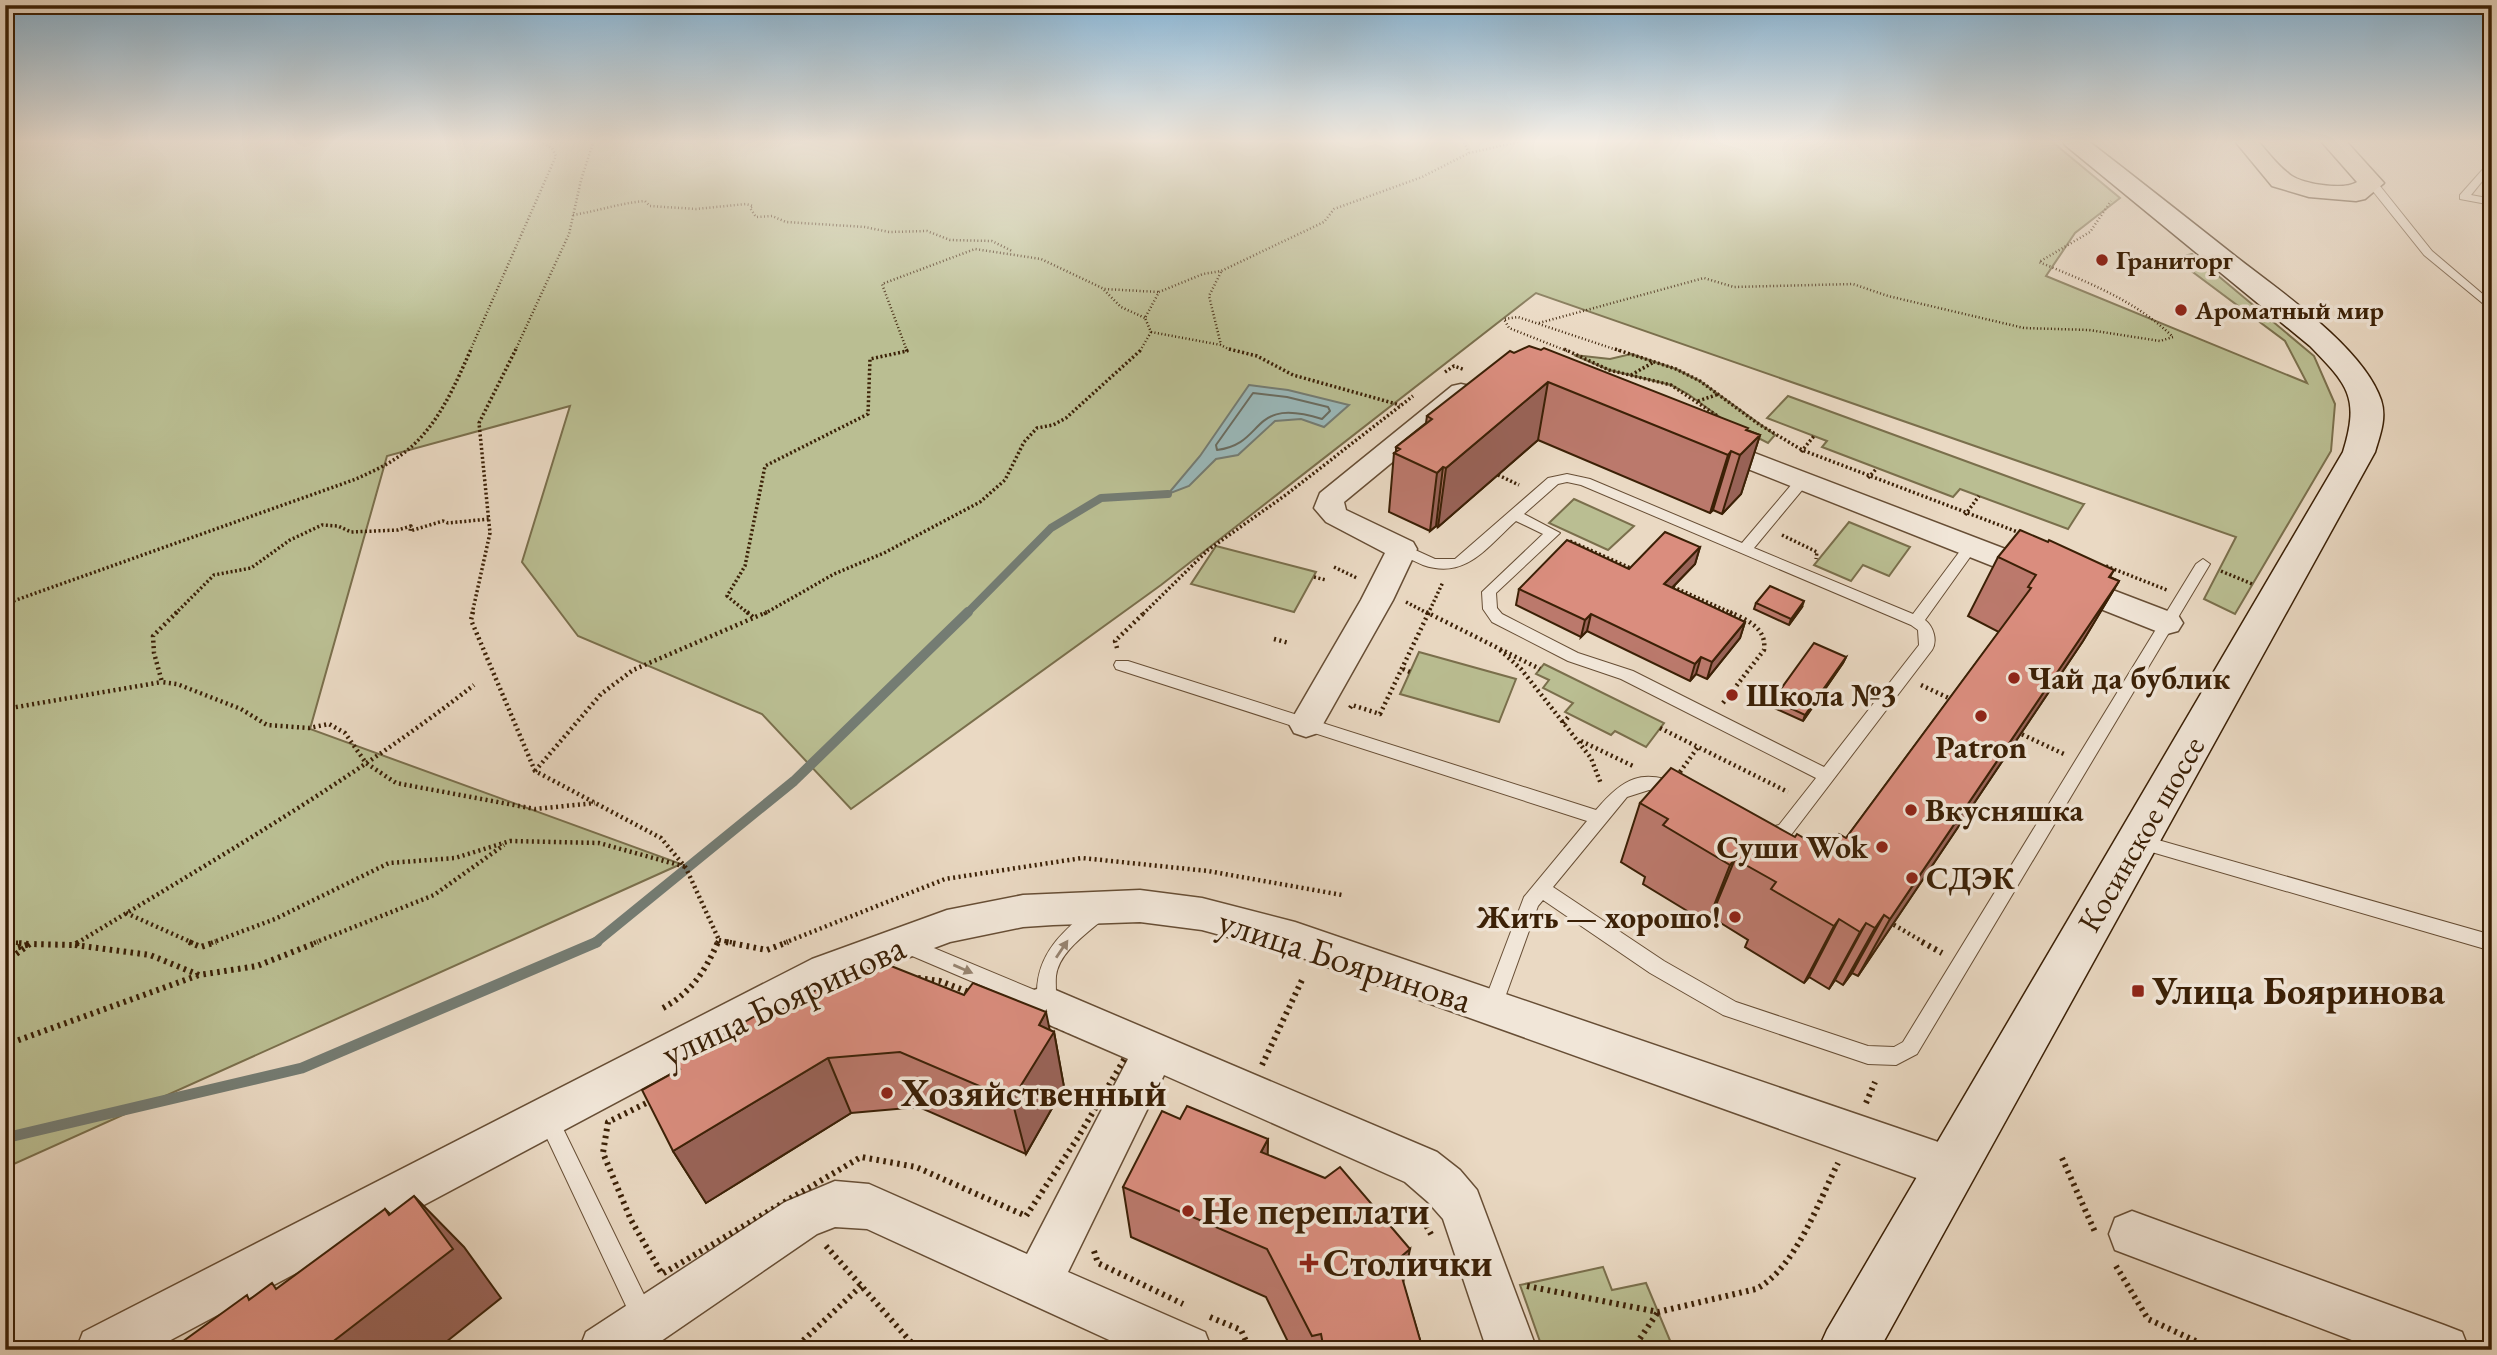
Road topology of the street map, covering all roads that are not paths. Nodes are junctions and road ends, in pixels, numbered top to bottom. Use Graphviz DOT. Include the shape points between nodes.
graph roads {
  1 [pos="2153,203"];
  2 [pos="2388,203"];
  3 [pos="2492,308"];
  4 [pos="1482,376"];
  5 [pos="1688,435"];
  6 [pos="1812,472"];
  7 [pos="1514,515"];
  8 [pos="1967,533"];
  9 [pos="1402,548"];
  10 [pos="1745,549"];
  11 [pos="2203,564"];
  12 [pos="1916,621"];
  13 [pos="2167,624"];
  14 [pos="1122,665"];
  15 [pos="1307,724"];
  16 [pos="1827,776"];
  17 [pos="1693,800"];
  18 [pos="1599,818"];
  19 [pos="1748,831"];
  20 [pos="2137,841"];
  21 [pos="1541,889"];
  22 [pos="1104,907"];
  23 [pos="900,942"];
  24 [pos="2492,943"];
  25 [pos="1046,1004"];
  26 [pos="1492,1008"];
  27 [pos="1154,1051"];
  28 [pos="547,1117"];
  29 [pos="1950,1168"];
  30 [pos="2132,1234"];
  31 [pos="1038,1282"];
  32 [pos="646,1323"];
  33 [pos="101,1350"];
  34 [pos="604,1350"];
  35 [pos="1187,1350"];
  36 [pos="1512,1350"];
  37 [pos="1847,1350"];
  38 [pos="2444,1350"];
  1 -- 20 [label="main road, Косинское шоссе" via="2301,321 2338,359 2362,390 2368,407 2359,452"];
  2 -- 3 [label="lane" via="2428,253"];
  4 -- 9 [label="street" via="1330,499 1329,508 1336,516"];
  5 -- 6 [label="street"];
  6 -- 8 [label="street"];
  6 -- 10 [label="lane"];
  7 -- 9 [label="lane" via="1460,563 1450,566 1436,565"];
  7 -- 10 [label="lane" via="1553,481 1567,478"];
  7 -- 16 [label="lane" via="1553,533 1489,592 1490,608 1497,618 1573,656 1627,675"];
  8 -- 12 [label="lane"];
  8 -- 13 [label="street"];
  9 -- 15 [label="street"];
  10 -- 12 [label="lane"];
  11 -- 13 [label="lane"];
  12 -- 16 [label="lane" via="1925,628 1927,646"];
  13 -- 21 [label="lane" via="1910,1048 1896,1056 1868,1055 1730,1009 1657,967"];
  14 -- 15 [label="lane"];
  15 -- 18 [label="lane"];
  16 -- 19 [label="lane" via="1785,830 1771,836"];
  17 -- 18 [label="lane" via="1670,787 1635,783"];
  18 -- 21 [label="lane"];
  20 -- 24 [label="lane"];
  20 -- 29 [label="main road, Косинское шоссе"];
  21 -- 26 [label="lane" via="1530,902"];
  22 -- 23 [label="street, улица Бояринова" via="1023,911 947,926"];
  25 -- 22 [label="lane, one-way" via="1047,972 1064,942"];
  22 -- 26 [label="street, улица Бояринова" via="1140,906 1202,914 1295,939"];
  23 -- 25 [label="lane, one-way"];
  23 -- 28 [label="street, улица Бояринова" via="826,971"];
  25 -- 27 [label="street"];
  26 -- 29 [label="street, улица Бояринова"];
  27 -- 31 [label="street"];
  27 -- 36 [label="street" via="1422,1167 1461,1206"];
  28 -- 32 [label="lane"];
  28 -- 33 [label="street, улица Бояринова"];
  29 -- 37 [label="main road, Косинское шоссе"];
  30 -- 38 [label="street"];
  31 -- 32 [label="street" via="869,1207 835,1204 801,1218"];
  31 -- 35 [label="street"];
  32 -- 34 [label="street"];
}
